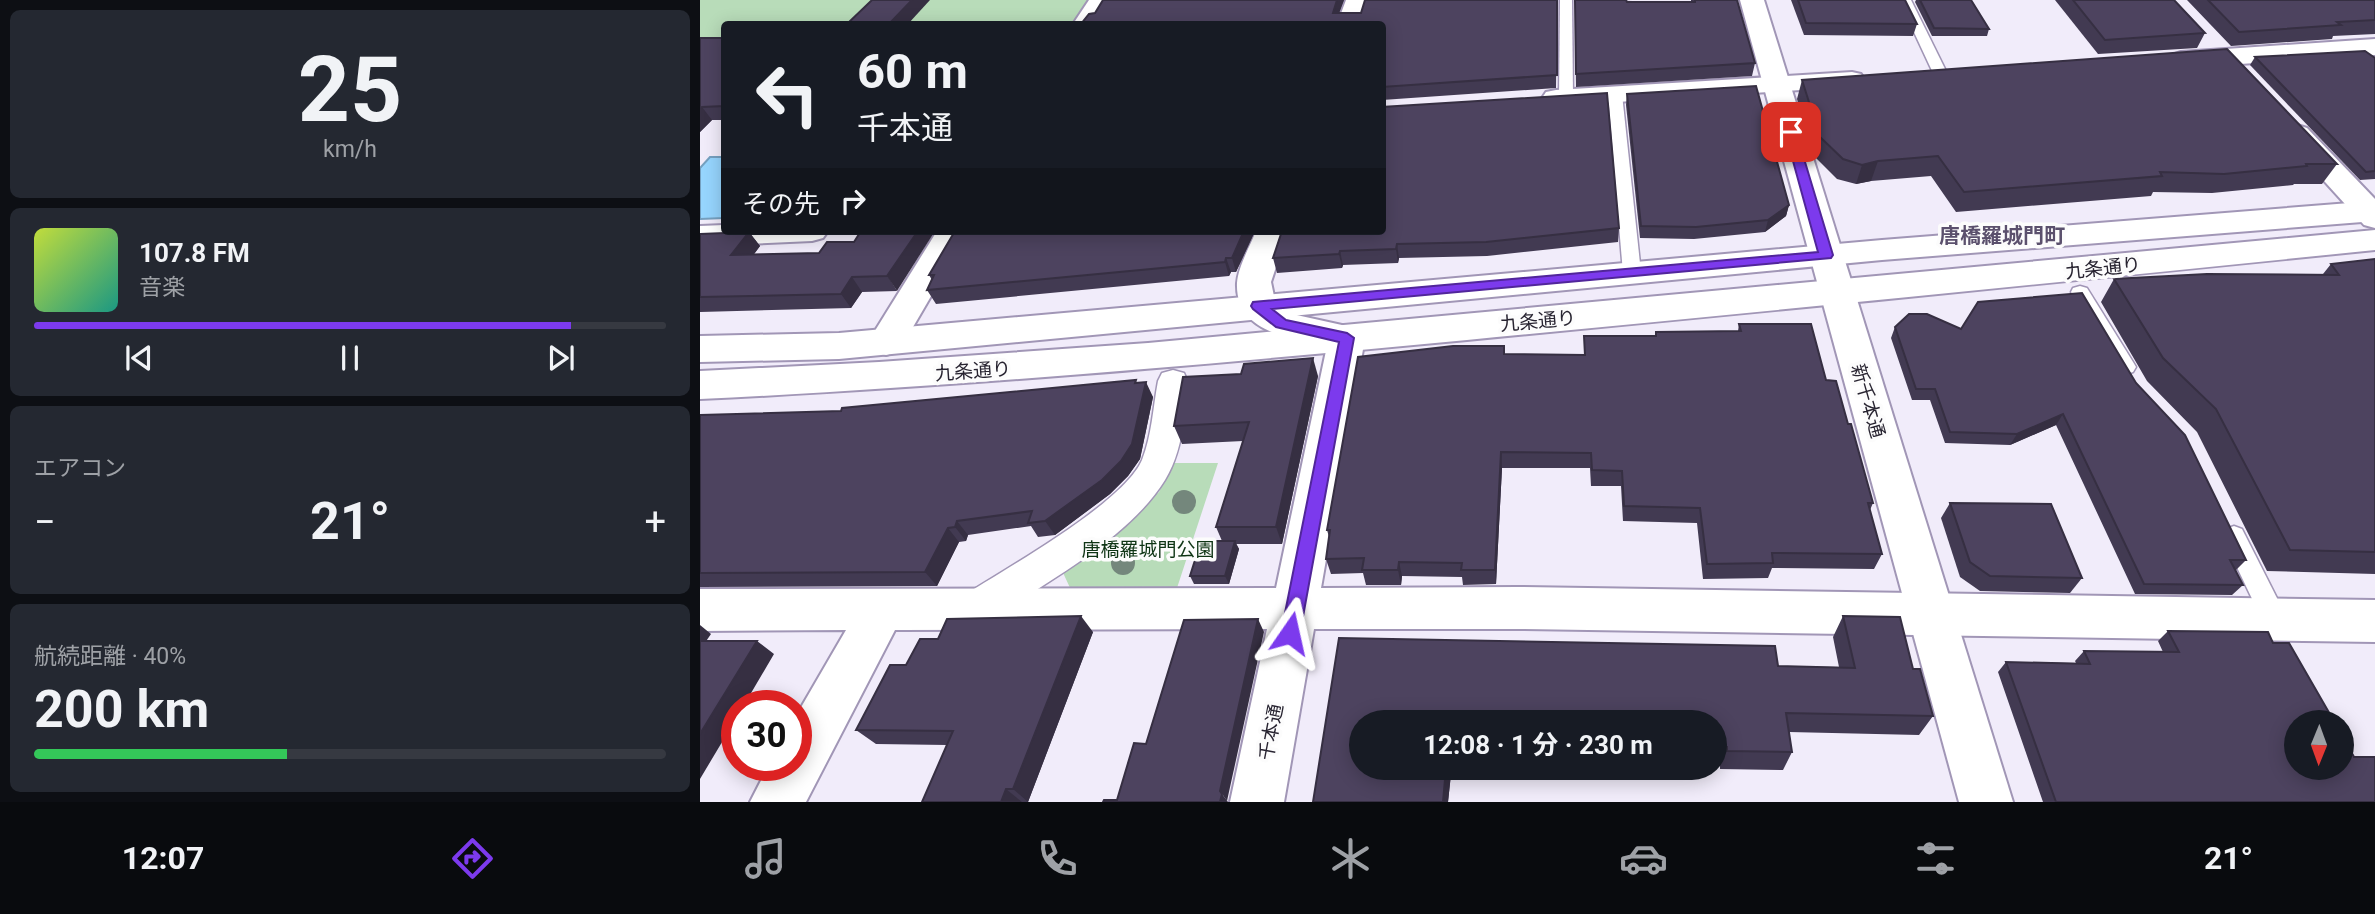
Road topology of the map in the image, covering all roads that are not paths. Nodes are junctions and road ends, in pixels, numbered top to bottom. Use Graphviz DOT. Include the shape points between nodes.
graph roads {
  1 [pos="1101,0"];
  2 [pos="1358,0"];
  3 [pos="1566,0"];
  4 [pos="1752,0"];
  5 [pos="1905,0"];
  6 [pos="1088,21"];
  7 [pos="1350,21"];
  8 [pos="2198,29"];
  9 [pos="2375,47"];
  10 [pos="2158,61"];
  11 [pos="2235,67"];
  12 [pos="1968,73"];
  13 [pos="1941,75"];
  14 [pos="1913,76"];
  15 [pos="1872,79"];
  16 [pos="1777,84"];
  17 [pos="1615,94"];
  18 [pos="1566,97"];
  19 [pos="1528,100"];
  20 [pos="2281,118"];
  21 [pos="2373,220"];
  22 [pos="722,235"];
  23 [pos="951,235"];
  24 [pos="1271,235"];
  25 [pos="700,236"];
  26 [pos="1632,273"];
  27 [pos="1832,275"];
  28 [pos="2080,292"];
  29 [pos="1258,306"];
  30 [pos="1347,338"];
  31 [pos="886,342"];
  32 [pos="700,349"];
  33 [pos="1173,381"];
  34 [pos="700,385"];
  35 [pos="2138,388"];
  36 [pos="2222,511"];
  37 [pos="1295,609"];
  38 [pos="700,610"];
  39 [pos="882,610"];
  40 [pos="973,610"];
  41 [pos="1931,614"];
  42 [pos="2275,620"];
  43 [pos="2375,621"];
  44 [pos="777,802"];
  45 [pos="1257,802"];
  46 [pos="1986,802"];
  1 -- 6 [label="main road"];
  2 -- 7 [label="main road"];
  3 -- 18 [label="lane"];
  4 -- 16 [label="main road, 新千本通"];
  5 -- 13 [label="lane"];
  8 -- 11 [label="main road"];
  9 -- 11 [label="main road"];
  10 -- 11 [label="main road"];
  12 -- 13 [label="main road"];
  13 -- 14 [label="main road"];
  15 -- 16 [label="main road"];
  16 -- 17 [label="main road"];
  16 -- 27 [label="main road, 新千本通"];
  17 -- 18 [label="main road"];
  17 -- 26 [label="lane"];
  18 -- 19 [label="main road"];
  20 -- 21 [label="main road"];
  21 -- 27 [label="main road, 九条通り"];
  22 -- 25 [label="main road"];
  23 -- 31 [label="main road"];
  24 -- 29 [label="main road" via="1254,282"];
  26 -- 27 [label="main road, 九条通り"];
  26 -- 29 [label="main road, 九条通り"];
  27 -- 30 [label="main road, 九条通り"];
  27 -- 41 [label="main road, 新千本通"];
  28 -- 35 [label="lane"];
  29 -- 30 [label="main road" via="1281,324"];
  29 -- 31 [label="main road, 九条通り"];
  30 -- 34 [label="main road, 九条通り" via="902,376"];
  30 -- 37 [label="main road, 千本通"];
  31 -- 32 [label="main road, 九条通り"];
  33 -- 40 [label="street" via="1159,457 1139,491 1074,543"];
  36 -- 42 [label="lane"];
  37 -- 40 [label="main road"];
  37 -- 41 [label="main road"];
  37 -- 45 [label="main road, 千本通"];
  38 -- 39 [label="main road"];
  39 -- 40 [label="main road"];
  39 -- 44 [label="main road"];
  41 -- 42 [label="main road"];
  41 -- 46 [label="main road, 新千本通"];
  42 -- 43 [label="main road"];
}
